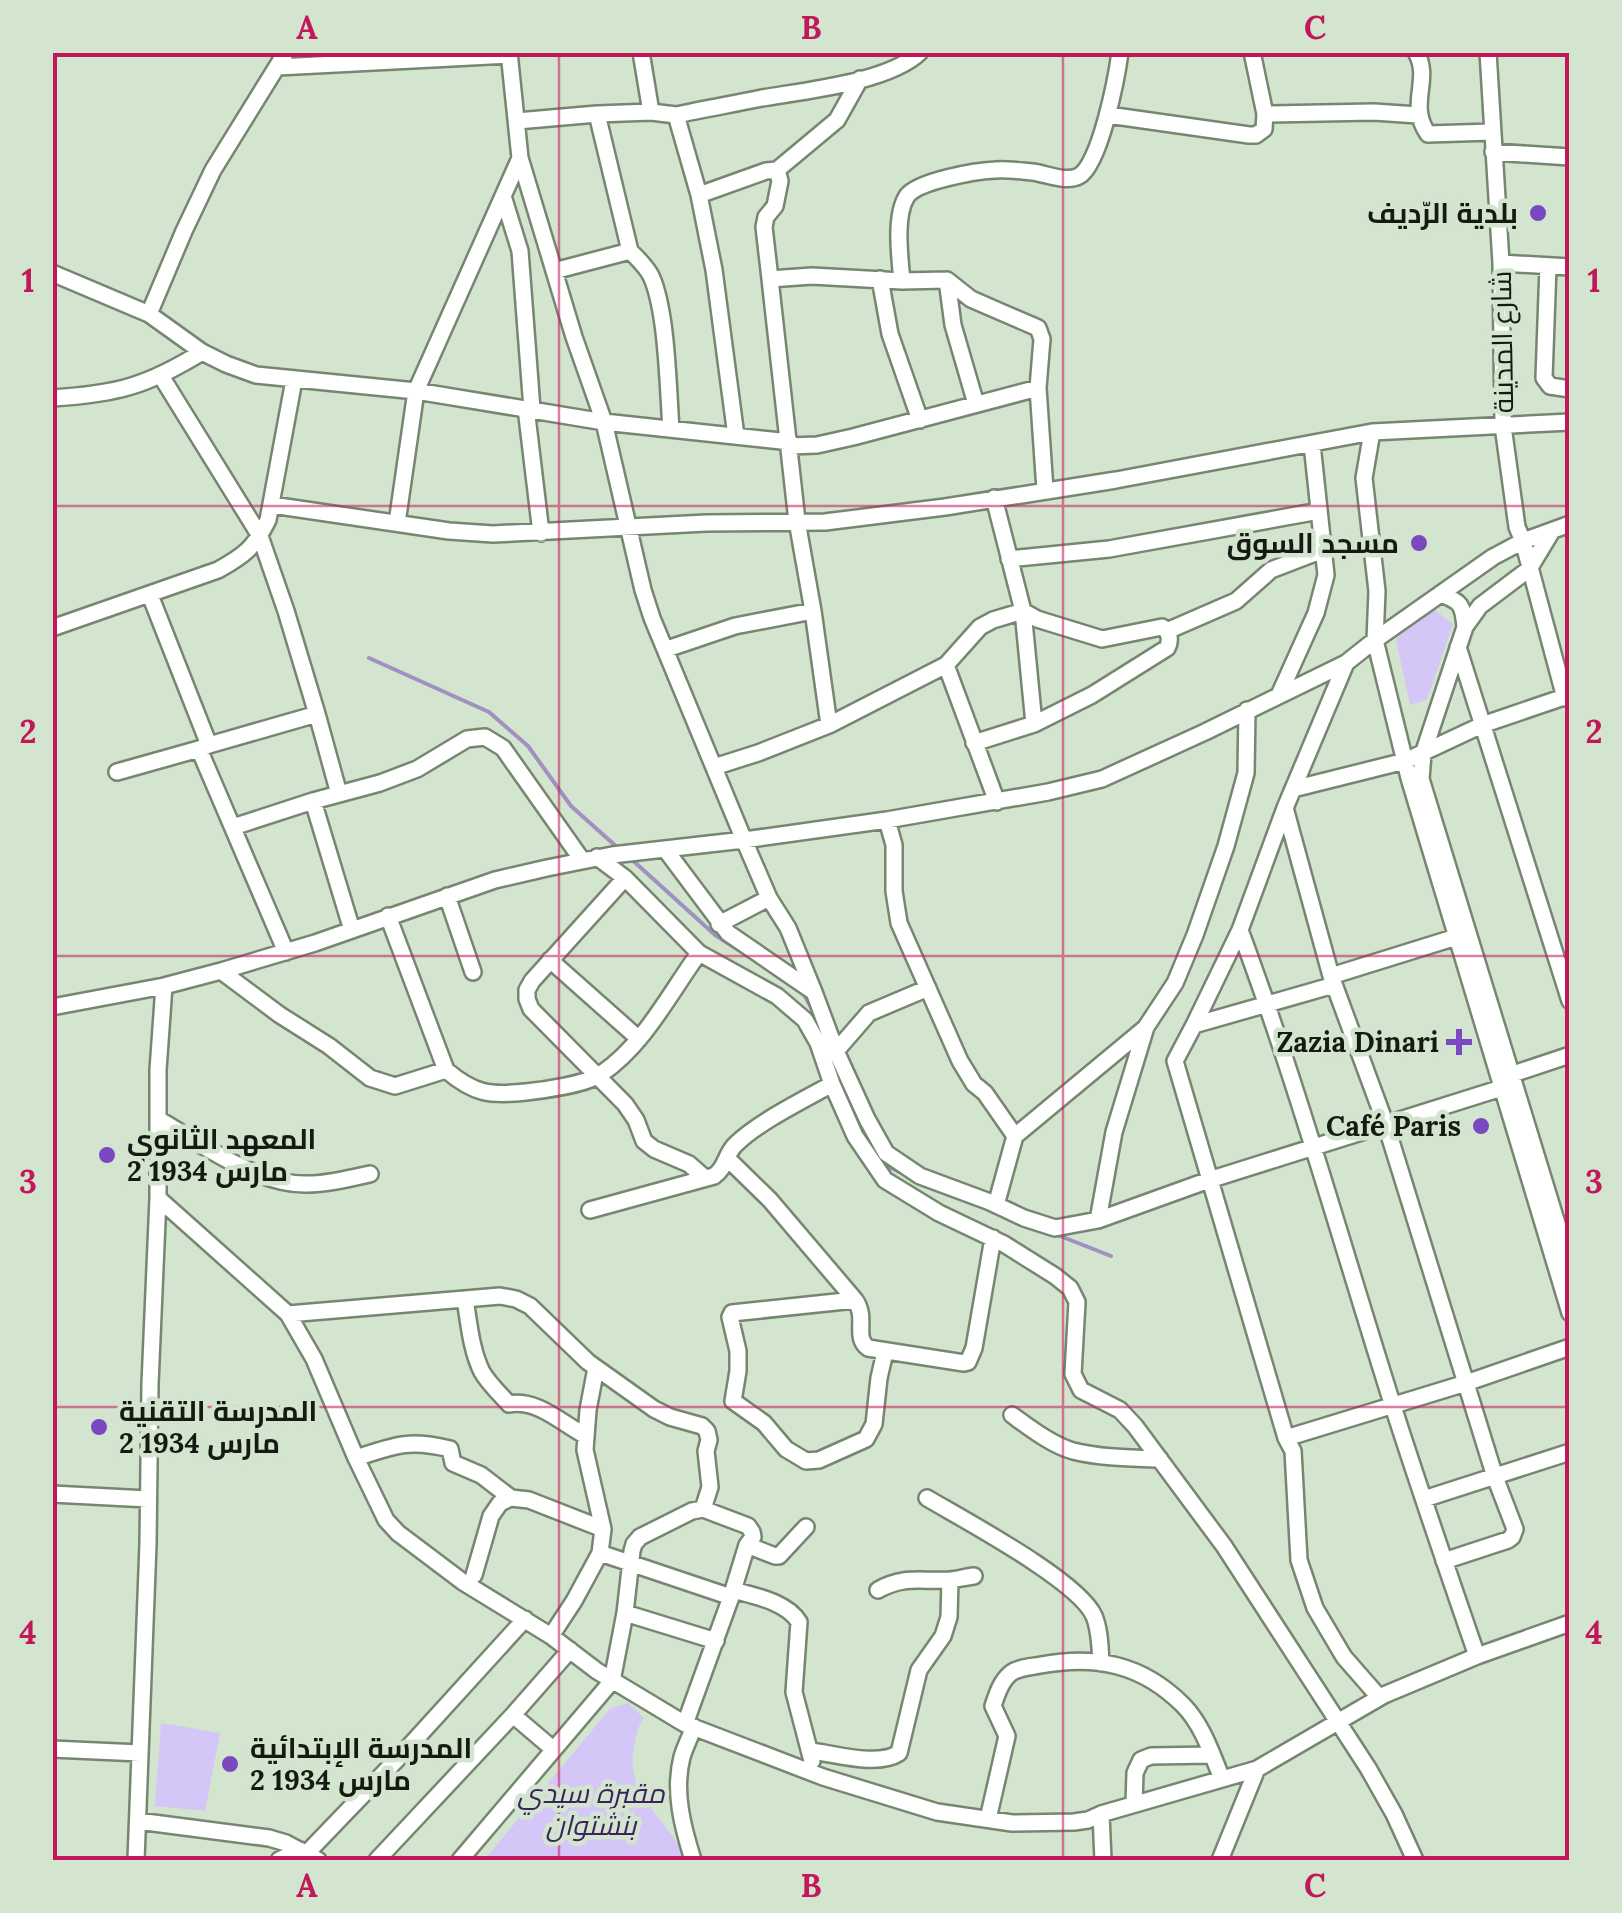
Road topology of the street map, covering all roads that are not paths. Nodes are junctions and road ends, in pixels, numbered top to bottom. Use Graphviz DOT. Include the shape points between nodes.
graph roads {
  1 [pos="641,52"];
  2 [pos="920,52"];
  3 [pos="1120,52"];
  4 [pos="1252,52"];
  5 [pos="1416,52"];
  6 [pos="1488,52"];
  7 [pos="510,54"];
  8 [pos="282,60"];
  9 [pos="860,79"];
  10 [pos="650,112"];
  11 [pos="597,114"];
  12 [pos="676,114"];
  13 [pos="1268,114"];
  14 [pos="1108,115"];
  15 [pos="1418,115"];
  16 [pos="517,121"];
  17 [pos="1492,132"];
  18 [pos="1493,152"];
  19 [pos="1570,157"];
  20 [pos="520,158"];
  21 [pos="777,170"];
  22 [pos="699,195"];
  23 [pos="503,196"];
  24 [pos="630,251"];
  25 [pos="1501,263"];
  26 [pos="1548,266"];
  27 [pos="1570,268"];
  28 [pos="554,270"];
  29 [pos="52,273"];
  30 [pos="770,279"];
  31 [pos="880,279"];
  32 [pos="902,280"];
  33 [pos="947,280"];
  34 [pos="149,314"];
  35 [pos="202,352"];
  36 [pos="161,376"];
  37 [pos="294,380"];
  38 [pos="1038,388"];
  39 [pos="1570,389"];
  40 [pos="416,391"];
  41 [pos="52,398"];
  42 [pos="976,404"];
  43 [pos="529,409"];
  44 [pos="920,420"];
  45 [pos="604,422"];
  46 [pos="1570,422"];
  47 [pos="1502,426"];
  48 [pos="671,429"];
  49 [pos="1369,432"];
  50 [pos="736,436"];
  51 [pos="1317,443"];
  52 [pos="790,444"];
  53 [pos="1046,490"];
  54 [pos="994,498"];
  55 [pos="272,505"];
  56 [pos="1319,511"];
  57 [pos="797,521"];
  58 [pos="397,523"];
  59 [pos="1570,524"];
  60 [pos="629,526"];
  61 [pos="1552,532"];
  62 [pos="541,533"];
  63 [pos="260,536"];
  64 [pos="1524,540"];
  65 [pos="1323,550"];
  66 [pos="1010,560"];
  67 [pos="1530,568"];
  68 [pos="1440,594"];
  69 [pos="150,595"];
  70 [pos="1023,611"];
  71 [pos="814,612"];
  72 [pos="1466,627"];
  73 [pos="52,628"];
  74 [pos="1166,631"];
  75 [pos="1375,640"];
  76 [pos="1458,647"];
  77 [pos="667,648"];
  78 [pos="1346,663"];
  79 [pos="946,665"];
  80 [pos="1284,693"];
  81 [pos="1567,696"];
  82 [pos="1247,710"];
  83 [pos="316,714"];
  84 [pos="1034,724"];
  85 [pos="829,725"];
  86 [pos="1482,725"];
  87 [pos="974,743"];
  88 [pos="204,747"];
  89 [pos="1422,754"];
  90 [pos="1405,762"];
  91 [pos="714,766"];
  92 [pos="116,772"];
  93 [pos="1294,789"];
  94 [pos="338,794"];
  95 [pos="314,801"];
  96 [pos="997,802"];
  97 [pos="1285,808"];
  98 [pos="887,820"];
  99 [pos="233,826"];
  100 [pos="744,840"];
  101 [pos="661,849"];
  102 [pos="597,857"];
  103 [pos="624,878"];
  104 [pos="447,896"];
  105 [pos="770,898"];
  106 [pos="388,916"];
  107 [pos="719,924"];
  108 [pos="352,930"];
  109 [pos="1240,930"];
  110 [pos="1463,935"];
  111 [pos="286,952"];
  112 [pos="699,952"];
  113 [pos="550,960"];
  114 [pos="221,971"];
  115 [pos="472,972"];
  116 [pos="1333,980"];
  117 [pos="164,986"];
  118 [pos="928,988"];
  119 [pos="814,992"];
  120 [pos="1570,1001"];
  121 [pos="1268,1005"];
  122 [pos="52,1007"];
  123 [pos="1194,1025"];
  124 [pos="1146,1027"];
  125 [pos="639,1040"];
  126 [pos="836,1051"];
  127 [pos="1570,1056"];
  128 [pos="446,1070"];
  129 [pos="599,1076"];
  130 [pos="1508,1081"];
  131 [pos="832,1084"];
  132 [pos="158,1118"];
  133 [pos="1386,1125"];
  134 [pos="1014,1136"];
  135 [pos="1314,1147"];
  136 [pos="728,1159"];
  137 [pos="370,1174"];
  138 [pos="705,1178"];
  139 [pos="1209,1180"];
  140 [pos="158,1198"];
  141 [pos="996,1205"];
  142 [pos="590,1210"];
  143 [pos="1098,1220"];
  144 [pos="993,1238"];
  145 [pos="1570,1266"];
  146 [pos="465,1298"];
  147 [pos="855,1300"];
  148 [pos="288,1314"];
  149 [pos="1570,1314"];
  150 [pos="1570,1347"];
  151 [pos="885,1352"];
  152 [pos="596,1368"];
  153 [pos="1466,1383"];
  154 [pos="1393,1405"];
  155 [pos="1012,1415"];
  156 [pos="586,1436"];
  157 [pos="1286,1438"];
  158 [pos="1570,1452"];
  159 [pos="356,1458"];
  160 [pos="1160,1460"];
  161 [pos="1496,1477"];
  162 [pos="52,1494"];
  163 [pos="510,1498"];
  164 [pos="927,1498"];
  165 [pos="148,1499"];
  166 [pos="1424,1499"];
  167 [pos="703,1509"];
  168 [pos="806,1527"];
  169 [pos="604,1529"];
  170 [pos="747,1545"];
  171 [pos="600,1554"];
  172 [pos="631,1562"];
  173 [pos="1444,1562"];
  174 [pos="474,1575"];
  175 [pos="974,1576"];
  176 [pos="950,1580"];
  177 [pos="878,1590"];
  178 [pos="732,1594"];
  179 [pos="625,1613"];
  180 [pos="525,1619"];
  181 [pos="1570,1623"];
  182 [pos="551,1636"];
  183 [pos="716,1641"];
  184 [pos="570,1650"];
  185 [pos="1478,1656"];
  186 [pos="1101,1662"];
  187 [pos="612,1681"];
  188 [pos="1376,1699"];
  189 [pos="513,1715"];
  190 [pos="1337,1722"];
  191 [pos="690,1725"];
  192 [pos="52,1748"];
  193 [pos="553,1749"];
  194 [pos="811,1751"];
  195 [pos="140,1753"];
  196 [pos="1212,1755"];
  197 [pos="1258,1769"];
  198 [pos="815,1774"];
  199 [pos="1222,1779"];
  200 [pos="1134,1804"];
  201 [pos="1102,1814"];
  202 [pos="988,1819"];
  203 [pos="138,1821"];
  204 [pos="308,1855"];
  205 [pos="136,1860"];
  206 [pos="279,1860"];
  207 [pos="377,1860"];
  208 [pos="460,1860"];
  209 [pos="694,1860"];
  210 [pos="1103,1860"];
  211 [pos="1220,1860"];
  212 [pos="1415,1860"];
  1 -- 10 [label="street"];
  2 -- 9 [label="street"];
  3 -- 14 [label="street"];
  4 -- 13 [label="street"];
  5 -- 15 [label="street" via="1422,70"];
  6 -- 17 [label="street, شارع المدينة"];
  7 -- 8 [label="street"];
  7 -- 16 [label="street"];
  8 -- 34 [label="street" via="213,170"];
  9 -- 12 [label="street"];
  9 -- 21 [label="street" via="837,120"];
  10 -- 11 [label="street"];
  10 -- 12 [label="street"];
  11 -- 16 [label="street"];
  11 -- 24 [label="street"];
  12 -- 22 [label="street"];
  13 -- 14 [label="street" via="1256,135"];
  13 -- 15 [label="street"];
  14 -- 32 [label="street" via="1078,176 994,170 916,188 902,208"];
  15 -- 17 [label="street" via="1428,134"];
  16 -- 20 [label="street"];
  17 -- 18 [label="street, شارع المدينة"];
  18 -- 19 [label="street"];
  18 -- 25 [label="street, شارع المدينة"];
  20 -- 23 [label="street"];
  20 -- 28 [label="street"];
  21 -- 22 [label="street"];
  21 -- 30 [label="street" via="775,206 764,227"];
  22 -- 50 [label="street"];
  23 -- 40 [label="street"];
  23 -- 43 [label="street" via="520,251"];
  24 -- 28 [label="street"];
  24 -- 48 [label="street" via="653,280"];
  25 -- 26 [label="street"];
  25 -- 47 [label="street, شارع المدينة"];
  26 -- 27 [label="street"];
  26 -- 39 [label="street" via="1544,378 1550,386"];
  28 -- 45 [label="street"];
  29 -- 34 [label="street"];
  30 -- 31 [label="street"];
  30 -- 52 [label="street"];
  31 -- 32 [label="street"];
  31 -- 44 [label="street" via="890,334"];
  32 -- 33 [label="street"];
  33 -- 38 [label="street" via="971,299 1038,328"];
  33 -- 42 [label="street"];
  34 -- 35 [label="street"];
  35 -- 36 [label="street"];
  35 -- 37 [label="street" via="256,375"];
  36 -- 41 [label="street" via="110,392"];
  36 -- 63 [label="street"];
  37 -- 40 [label="street"];
  37 -- 55 [label="street"];
  38 -- 42 [label="street"];
  38 -- 53 [label="street"];
  40 -- 43 [label="street"];
  40 -- 58 [label="street"];
  42 -- 44 [label="street"];
  43 -- 45 [label="street"];
  43 -- 62 [label="street"];
  44 -- 52 [label="street" via="817,445"];
  45 -- 48 [label="street"];
  45 -- 60 [label="street"];
  46 -- 47 [label="street"];
  47 -- 49 [label="street"];
  47 -- 64 [label="street, شارع المدينة"];
  48 -- 50 [label="street"];
  49 -- 51 [label="street"];
  49 -- 75 [label="street" via="1364,478 1377,591"];
  50 -- 52 [label="street"];
  51 -- 53 [label="street"];
  51 -- 56 [label="street"];
  52 -- 57 [label="street"];
  53 -- 54 [label="street"];
  54 -- 57 [label="street" via="852,520"];
  54 -- 66 [label="street"];
  55 -- 58 [label="street"];
  55 -- 63 [label="street"];
  56 -- 65 [label="street"];
  56 -- 66 [label="street"];
  57 -- 60 [label="street"];
  57 -- 71 [label="street"];
  58 -- 62 [label="street"];
  59 -- 61 [label="street"];
  60 -- 62 [label="street"];
  60 -- 77 [label="street" via="643,590"];
  61 -- 64 [label="street"];
  61 -- 67 [label="street"];
  63 -- 69 [label="street" via="230,563"];
  63 -- 83 [label="street"];
  64 -- 67 [label="street, شارع المدينة"];
  64 -- 68 [label="street"];
  65 -- 74 [label="street" via="1270,570 1236,602"];
  65 -- 80 [label="street" via="1319,603"];
  66 -- 70 [label="street"];
  67 -- 72 [label="street" via="1480,606"];
  67 -- 81 [label="street, شارع المدينة"];
  68 -- 72 [label="street" via="1464,608"];
  68 -- 75 [label="street"];
  69 -- 73 [label="street"];
  69 -- 88 [label="street"];
  70 -- 74 [label="street" via="1102,638"];
  70 -- 79 [label="street" via="980,627"];
  70 -- 84 [label="street"];
  71 -- 77 [label="street"];
  71 -- 85 [label="street"];
  72 -- 76 [label="street"];
  74 -- 84 [label="street" via="1167,648"];
  75 -- 78 [label="street"];
  75 -- 90 [label="street"];
  76 -- 86 [label="street"];
  76 -- 89 [label="street"];
  77 -- 91 [label="street"];
  78 -- 80 [label="street"];
  78 -- 93 [label="street"];
  79 -- 85 [label="street"];
  79 -- 87 [label="street"];
  80 -- 82 [label="street"];
  81 -- 86 [label="street"];
  82 -- 96 [label="street" via="1102,778"];
  82 -- 124 [label="street" via="1246,773 1226,846 1175,984"];
  83 -- 88 [label="street"];
  83 -- 94 [label="street"];
  84 -- 87 [label="street"];
  85 -- 91 [label="street"];
  86 -- 89 [label="street"];
  86 -- 120 [label="street"];
  87 -- 96 [label="street"];
  88 -- 92 [label="street"];
  88 -- 99 [label="street"];
  89 -- 90 [label="street"];
  89 -- 110 [label="street" via="1422,780"];
  90 -- 93 [label="street"];
  90 -- 110 [label="street"];
  91 -- 100 [label="street"];
  93 -- 97 [label="street"];
  94 -- 95 [label="street"];
  94 -- 102 [label="street" via="418,769 467,739 486,737 503,748"];
  95 -- 99 [label="street"];
  95 -- 108 [label="street"];
  96 -- 98 [label="street"];
  97 -- 109 [label="street"];
  97 -- 116 [label="street"];
  98 -- 100 [label="street"];
  98 -- 118 [label="street" via="899,922"];
  99 -- 111 [label="street"];
  100 -- 101 [label="street"];
  100 -- 105 [label="street"];
  101 -- 102 [label="street"];
  101 -- 107 [label="street"];
  102 -- 103 [label="street"];
  102 -- 104 [label="street"];
  103 -- 112 [label="street"];
  103 -- 113 [label="street"];
  104 -- 106 [label="street"];
  104 -- 115 [label="street"];
  105 -- 107 [label="street"];
  105 -- 119 [label="street"];
  106 -- 108 [label="street"];
  106 -- 128 [label="street"];
  107 -- 119 [label="street"];
  108 -- 111 [label="street"];
  109 -- 121 [label="street"];
  109 -- 123 [label="street"];
  110 -- 116 [label="street"];
  110 -- 130 [label="street"];
  111 -- 114 [label="street"];
  112 -- 125 [label="street"];
  112 -- 131 [label="street" via="794,1008 818,1044"];
  113 -- 125 [label="street"];
  113 -- 129 [label="street" via="532,980 527,999"];
  114 -- 117 [label="street"];
  114 -- 128 [label="street" via="370,1078 395,1086"];
  116 -- 121 [label="street"];
  116 -- 133 [label="street"];
  117 -- 122 [label="street"];
  117 -- 132 [label="street"];
  118 -- 126 [label="street" via="869,1013"];
  118 -- 134 [label="street" via="960,1061"];
  119 -- 126 [label="street"];
  121 -- 123 [label="street"];
  121 -- 135 [label="street"];
  123 -- 139 [label="street" via="1174,1061"];
  124 -- 134 [label="street"];
  124 -- 143 [label="street" via="1114,1132"];
  125 -- 129 [label="street"];
  126 -- 141 [label="street" via="886,1154 920,1176"];
  127 -- 130 [label="street"];
  128 -- 129 [label="street" via="482,1092 510,1094"];
  129 -- 138 [label="street" via="626,1104 644,1141"];
  130 -- 133 [label="street"];
  130 -- 145 [label="street"];
  130 -- 149 [label="street"];
  131 -- 136 [label="street" via="736,1144"];
  131 -- 144 [label="street" via="884,1180"];
  132 -- 137 [label="street" via="246,1169 287,1183"];
  132 -- 140 [label="street"];
  133 -- 135 [label="street"];
  133 -- 153 [label="street"];
  134 -- 141 [label="street"];
  135 -- 139 [label="street"];
  135 -- 154 [label="street"];
  136 -- 138 [label="street"];
  136 -- 147 [label="street"];
  138 -- 142 [label="street"];
  139 -- 143 [label="street"];
  139 -- 157 [label="street"];
  140 -- 148 [label="street"];
  140 -- 165 [label="street"];
  141 -- 143 [label="street" via="1055,1228"];
  144 -- 151 [label="street" via="968,1362"];
  144 -- 160 [label="street" via="1070,1288 1076,1302 1072,1374 1081,1390 1120,1410"];
  146 -- 148 [label="street"];
  146 -- 152 [label="street" via="516,1298"];
  146 -- 156 [label="street" via="472,1343 495,1389 509,1404 538,1406"];
  147 -- 151 [label="street" via="862,1310 862,1345"];
  147 -- 151 [label="street" via="732,1312 738,1361 733,1400 786,1449 806,1461 819,1460 866,1439"];
  148 -- 159 [label="street"];
  150 -- 153 [label="street"];
  152 -- 156 [label="street"];
  152 -- 167 [label="street" via="654,1409 707,1431 710,1487"];
  153 -- 154 [label="street"];
  153 -- 161 [label="street"];
  154 -- 157 [label="street"];
  154 -- 166 [label="street"];
  155 -- 160 [label="street" via="1070,1450"];
  156 -- 169 [label="street"];
  157 -- 188 [label="street" via="1294,1451 1300,1560 1315,1608"];
  158 -- 161 [label="street"];
  159 -- 163 [label="street" via="400,1444 450,1449 453,1463 481,1474"];
  159 -- 180 [label="street" via="398,1533"];
  160 -- 190 [label="street"];
  161 -- 166 [label="street"];
  161 -- 173 [label="street" via="1512,1537"];
  162 -- 165 [label="street"];
  163 -- 169 [label="street"];
  163 -- 174 [label="street" via="492,1516"];
  164 -- 186 [label="street" via="1084,1598 1095,1617"];
  165 -- 195 [label="street"];
  166 -- 173 [label="street"];
  167 -- 170 [label="street" via="748,1526 753,1538"];
  167 -- 172 [label="street" via="640,1537"];
  168 -- 170 [label="street" via="779,1556"];
  169 -- 171 [label="street"];
  170 -- 178 [label="street"];
  171 -- 172 [label="street"];
  171 -- 182 [label="street"];
  172 -- 178 [label="street"];
  172 -- 179 [label="street"];
  173 -- 185 [label="street"];
  175 -- 176 [label="street"];
  176 -- 177 [label="street" via="906,1580"];
  176 -- 194 [label="street" via="943,1636 919,1670 900,1753 874,1760"];
  178 -- 183 [label="street"];
  178 -- 194 [label="street" via="774,1603 799,1622 794,1692"];
  179 -- 183 [label="street"];
  179 -- 187 [label="street"];
  180 -- 182 [label="street"];
  180 -- 204 [label="street"];
  181 -- 185 [label="street"];
  182 -- 184 [label="street"];
  183 -- 191 [label="street"];
  184 -- 187 [label="street"];
  184 -- 189 [label="street"];
  185 -- 188 [label="street"];
  186 -- 196 [label="street" via="1129,1667 1171,1694"];
  186 -- 202 [label="street" via="1068,1660 1017,1670 999,1687 992,1706 1008,1736"];
  187 -- 191 [label="street"];
  187 -- 193 [label="street"];
  188 -- 190 [label="street"];
  189 -- 193 [label="street"];
  189 -- 207 [label="street"];
  190 -- 197 [label="street"];
  190 -- 212 [label="street"];
  191 -- 198 [label="street"];
  191 -- 209 [label="street" via="678,1783"];
  192 -- 195 [label="street"];
  193 -- 208 [label="street"];
  194 -- 198 [label="street"];
  195 -- 203 [label="street"];
  196 -- 199 [label="street"];
  196 -- 200 [label="street" via="1142,1760"];
  197 -- 199 [label="street"];
  197 -- 211 [label="street"];
  198 -- 202 [label="street" via="936,1812"];
  199 -- 200 [label="street"];
  200 -- 201 [label="street"];
  201 -- 202 [label="street" via="1074,1822"];
  201 -- 210 [label="street"];
  203 -- 204 [label="street" via="268,1838"];
  203 -- 205 [label="street"];
  204 -- 206 [label="street"];
}
